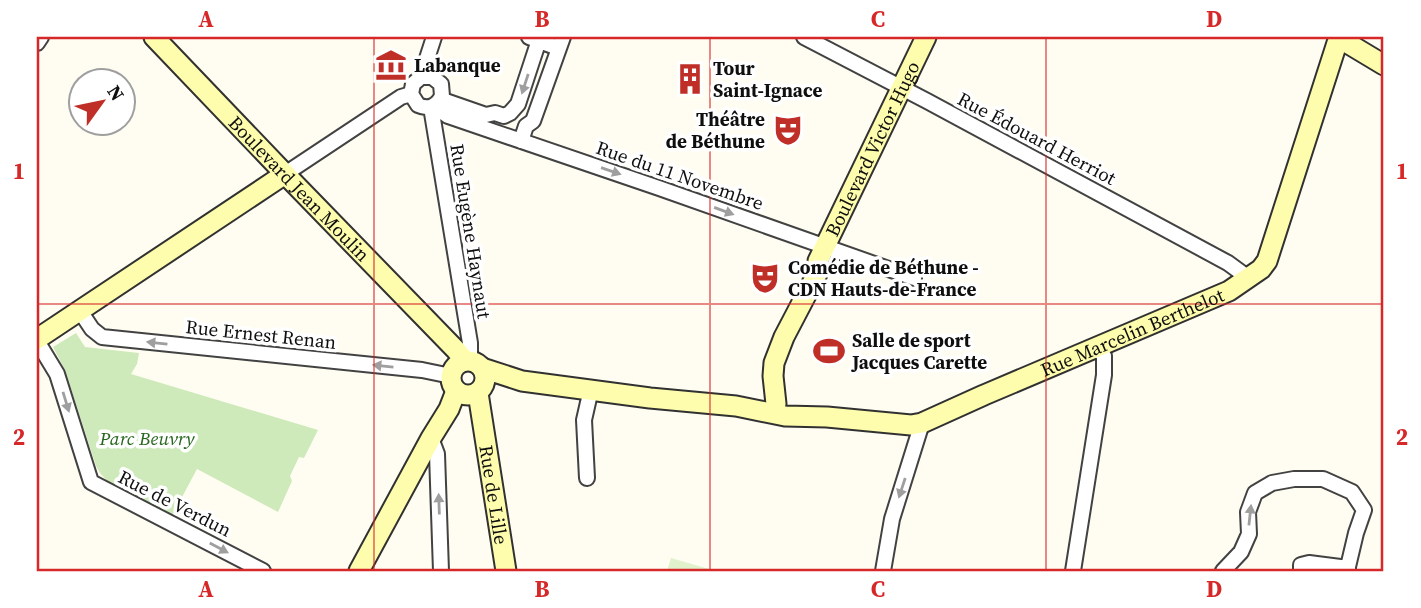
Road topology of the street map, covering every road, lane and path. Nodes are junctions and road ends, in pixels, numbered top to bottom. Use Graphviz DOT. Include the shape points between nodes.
graph roads {
  1 [pos="41,37"];
  2 [pos="154,37"];
  3 [pos="434,37"];
  4 [pos="804,37"];
  5 [pos="926,37"];
  6 [pos="536,38"];
  7 [pos="1344,40"];
  8 [pos="560,42"];
  9 [pos="37,43"];
  10 [pos="1384,65"];
  11 [pos="421,77"];
  12 [pos="901,87"];
  13 [pos="411,94"];
  14 [pos="437,101"];
  15 [pos="520,141"];
  16 [pos="285,174"];
  17 [pos="822,254"];
  18 [pos="914,278"];
  19 [pos="1247,280"];
  20 [pos="80,311"];
  21 [pos="37,340"];
  22 [pos="1097,348"];
  23 [pos="465,383"];
  24 [pos="589,389"];
  25 [pos="768,401"];
  26 [pos="922,423"];
  27 [pos="431,438"];
  28 [pos="587,478"];
  29 [pos="1348,570"];
  30 [pos="263,571"];
  31 [pos="359,571"];
  32 [pos="441,571"];
  33 [pos="506,571"];
  34 [pos="883,571"];
  35 [pos="1073,571"];
  36 [pos="1223,571"];
  37 [pos="1301,571"];
  1 -- 9 [label="street"];
  2 -- 16 [label="main road, Boulevard Jean Moulin"];
  3 -- 11 [label="street"];
  4 -- 12 [label="street, Rue Édouard Herriot"];
  5 -- 12 [label="main road, Boulevard Victor Hugo"];
  6 -- 8 [label="street"];
  6 -- 14 [label="street, one-way" via="518,104 510,113 504,116 490,108"];
  7 -- 10 [label="main road"];
  7 -- 19 [label="main road, Rue Marcelin Berthelot" via="1267,261"];
  8 -- 15 [label="street" via="533,121"];
  11 -- 13 [label="street"];
  11 -- 14 [label="street" via="440,83"];
  12 -- 17 [label="main road, Boulevard Victor Hugo"];
  12 -- 19 [label="street, Rue Édouard Herriot" via="1228,263"];
  13 -- 14 [label="street" via="422,107"];
  13 -- 16 [label="street"];
  14 -- 15 [label="street, Rue du 11 Novembre" via="448,116"];
  14 -- 23 [label="street, Rue Eugène Haynaut" via="470,343"];
  15 -- 17 [label="street, Rue du 11 Novembre, one-way" via="659,188"];
  16 -- 20 [label="main road"];
  16 -- 23 [label="main road, Boulevard Jean Moulin" via="444,339"];
  17 -- 18 [label="street, Rue du 11 Novembre"];
  17 -- 25 [label="main road, Boulevard Victor Hugo" via="774,363"];
  19 -- 22 [label="main road, Rue Marcelin Berthelot"];
  20 -- 21 [label="main road"];
  23 -- 20 [label="street, Rue Ernest Renan, one-way" via="422,370 102,337"];
  21 -- 30 [label="street, Rue de Verdun, one-way" via="57,374 91,482"];
  22 -- 26 [label="main road, Rue Marcelin Berthelot"];
  22 -- 35 [label="street" via="1104,356 1104,375"];
  23 -- 24 [label="main road" via="507,377"];
  23 -- 27 [label="main road"];
  23 -- 33 [label="main road, Rue de Lille" via="481,418"];
  24 -- 25 [label="main road" via="736,406"];
  24 -- 28 [label="street" via="584,419"];
  25 -- 26 [label="main road, Rue Marcelin Berthelot" via="815,414"];
  26 -- 34 [label="street, one-way" via="892,519"];
  27 -- 31 [label="main road"];
  32 -- 27 [label="street, one-way" via="438,454"];
  36 -- 29 [label="street, one-way" via="1241,552 1249,534 1248,512 1255,493 1294,478 1323,479 1352,492 1364,510"];
  29 -- 37 [label="street" via="1309,563 1301,565"];
}
